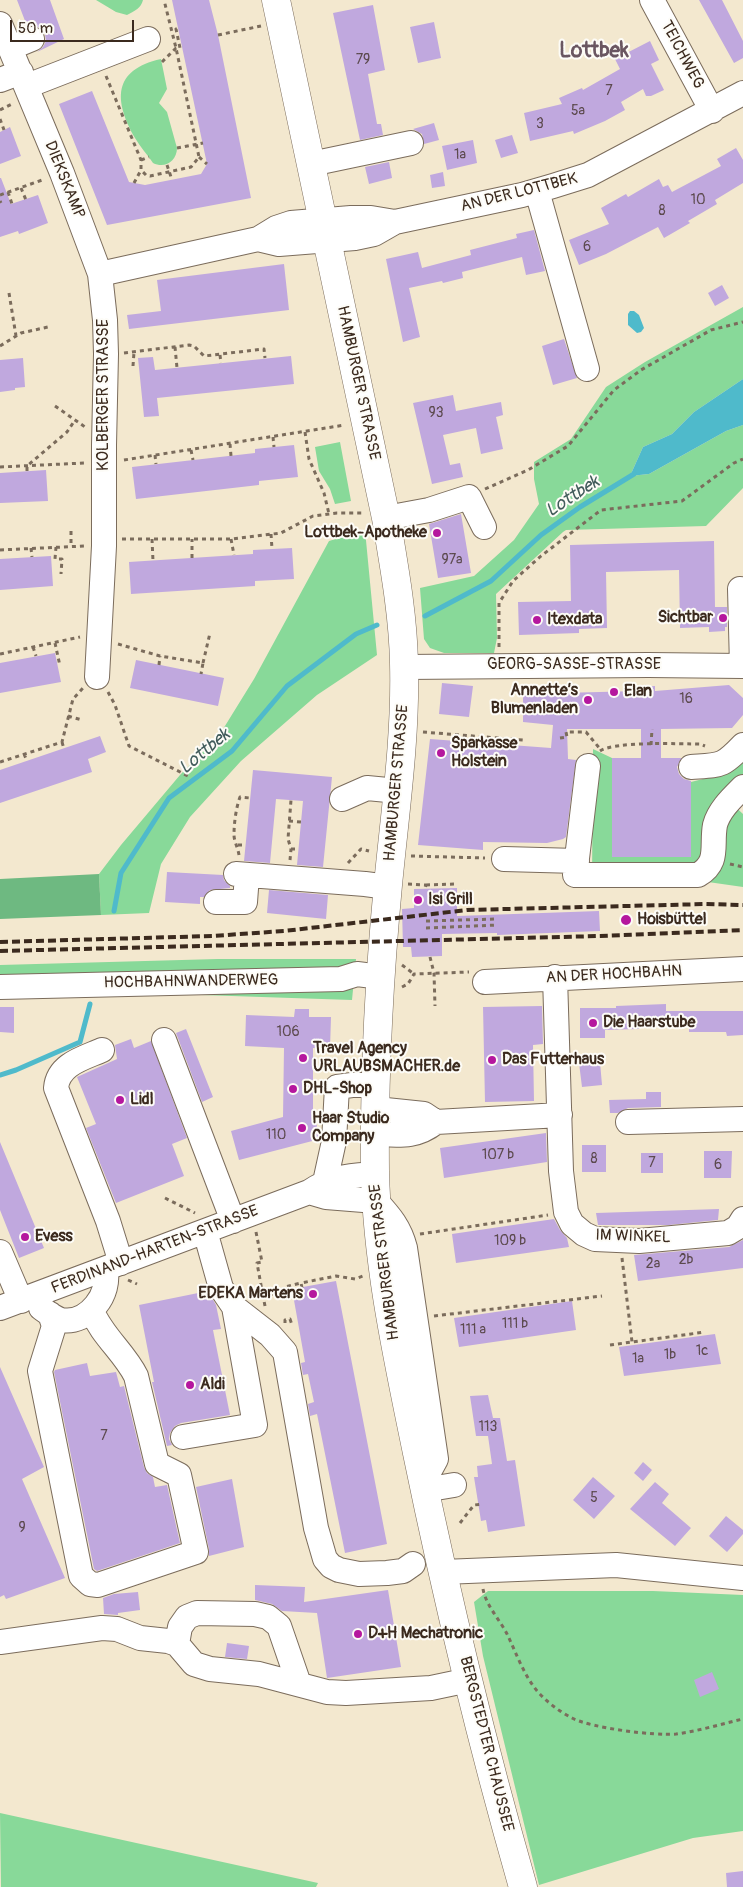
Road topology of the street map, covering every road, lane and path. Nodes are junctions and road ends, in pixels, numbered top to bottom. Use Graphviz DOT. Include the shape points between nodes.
graph roads {
  1 [pos="164,0"];
  2 [pos="276,0"];
  3 [pos="652,0"];
  4 [pos="0,24"];
  5 [pos="261,26"];
  6 [pos="178,29"];
  7 [pos="218,35"];
  8 [pos="32,39"];
  9 [pos="148,39"];
  10 [pos="10,48"];
  11 [pos="176,48"];
  12 [pos="99,59"];
  13 [pos="162,62"];
  14 [pos="16,79"];
  15 [pos="743,93"];
  16 [pos="712,111"];
  17 [pos="0,119"];
  18 [pos="4,130"];
  19 [pos="203,143"];
  20 [pos="411,143"];
  21 [pos="196,144"];
  22 [pos="177,148"];
  23 [pos="149,157"];
  24 [pos="199,157"];
  25 [pos="141,160"];
  26 [pos="207,164"];
  27 [pos="311,164"];
  28 [pos="166,165"];
  29 [pos="141,170"];
  30 [pos="170,172"];
  31 [pos="62,173"];
  32 [pos="172,180"];
  33 [pos="134,183"];
  34 [pos="22,188"];
  35 [pos="538,191"];
  36 [pos="8,192"];
  37 [pos="0,195"];
  38 [pos="26,200"];
  39 [pos="12,204"];
  40 [pos="325,230"];
  41 [pos="100,274"];
  42 [pos="9,293"];
  43 [pos="743,322"];
  44 [pos="48,327"];
  45 [pos="16,336"];
  46 [pos="0,346"];
  47 [pos="175,347"];
  48 [pos="134,352"];
  49 [pos="106,354"];
  50 [pos="220,355"];
  51 [pos="264,358"];
  52 [pos="221,363"];
  53 [pos="133,366"];
  54 [pos="177,368"];
  55 [pos="587,369"];
  56 [pos="55,406"];
  57 [pos="75,420"];
  58 [pos="346,425"];
  59 [pos="305,432"];
  60 [pos="273,437"];
  61 [pos="230,444"];
  62 [pos="274,447"];
  63 [pos="191,450"];
  64 [pos="104,454"];
  65 [pos="154,455"];
  66 [pos="231,456"];
  67 [pos="743,459"];
  68 [pos="193,460"];
  69 [pos="156,464"];
  70 [pos="26,466"];
  71 [pos="0,467"];
  72 [pos="27,471"];
  73 [pos="469,497"];
  74 [pos="329,514"];
  75 [pos="375,515"];
  76 [pos="484,527"];
  77 [pos="71,532"];
  78 [pos="271,534"];
  79 [pos="152,539"];
  80 [pos="192,539"];
  81 [pos="231,539"];
  82 [pos="104,543"];
  83 [pos="72,546"];
  84 [pos="56,547"];
  85 [pos="32,548"];
  86 [pos="272,549"];
  87 [pos="0,550"];
  88 [pos="234,556"];
  89 [pos="32,557"];
  90 [pos="192,558"];
  91 [pos="153,561"];
  92 [pos="61,574"];
  93 [pos="740,589"];
  94 [pos="210,633"];
  95 [pos="100,637"];
  96 [pos="55,643"];
  97 [pos="33,647"];
  98 [pos="0,654"];
  99 [pos="36,656"];
  100 [pos="160,656"];
  101 [pos="204,663"];
  102 [pos="159,665"];
  103 [pos="502,665"];
  104 [pos="60,666"];
  105 [pos="742,666"];
  106 [pos="404,667"];
  107 [pos="201,674"];
  108 [pos="97,677"];
  109 [pos="68,716"];
  110 [pos="82,720"];
  111 [pos="652,729"];
  112 [pos="418,732"];
  113 [pos="560,738"];
  114 [pos="523,740"];
  115 [pos="62,742"];
  116 [pos="651,745"];
  117 [pos="741,747"];
  118 [pos="64,749"];
  119 [pos="24,754"];
  120 [pos="596,757"];
  121 [pos="0,762"];
  122 [pos="27,762"];
  123 [pos="691,767"];
  124 [pos="190,777"];
  125 [pos="743,787"];
  126 [pos="342,791"];
  127 [pos="398,791"];
  128 [pos="250,798"];
  129 [pos="291,800"];
  130 [pos="289,822"];
  131 [pos="301,822"];
  132 [pos="238,844"];
  133 [pos="245,845"];
  134 [pos="290,848"];
  135 [pos="299,849"];
  136 [pos="380,853"];
  137 [pos="504,859"];
  138 [pos="577,861"];
  139 [pos="290,865"];
  140 [pos="344,866"];
  141 [pos="241,869"];
  142 [pos="454,884"];
  143 [pos="394,885"];
  144 [pos="216,902"];
  145 [pos="497,919"];
  146 [pos="426,921"];
  147 [pos="497,925"];
  148 [pos="426,928"];
  149 [pos="430,957"];
  150 [pos="743,968"];
  151 [pos="434,972"];
  152 [pos="457,972"];
  153 [pos="414,974"];
  154 [pos="391,977"];
  155 [pos="555,977"];
  156 [pos="485,982"];
  157 [pos="0,988"];
  158 [pos="435,1006"];
  159 [pos="164,1040"];
  160 [pos="102,1050"];
  161 [pos="375,1109"];
  162 [pos="560,1115"];
  163 [pos="743,1119"];
  164 [pos="628,1122"];
  165 [pos="375,1174"];
  166 [pos="317,1187"];
  167 [pos="165,1198"];
  168 [pos="376,1201"];
  169 [pos="566,1212"];
  170 [pos="243,1217"];
  171 [pos="743,1219"];
  172 [pos="205,1231"];
  173 [pos="419,1234"];
  174 [pos="620,1240"];
  175 [pos="0,1252"];
  176 [pos="113,1266"];
  177 [pos="363,1276"];
  178 [pos="301,1283"];
  179 [pos="302,1288"];
  180 [pos="263,1296"];
  181 [pos="602,1296"];
  182 [pos="18,1301"];
  183 [pos="234,1307"];
  184 [pos="92,1311"];
  185 [pos="267,1313"];
  186 [pos="50,1314"];
  187 [pos="430,1317"];
  188 [pos="705,1332"];
  189 [pos="632,1342"];
  190 [pos="610,1345"];
  191 [pos="183,1437"];
  192 [pos="454,1486"];
  193 [pos="424,1487"];
  194 [pos="483,1504"];
  195 [pos="460,1523"];
  196 [pos="413,1564"];
  197 [pos="443,1572"];
  198 [pos="743,1578"];
  199 [pos="483,1589"];
  200 [pos="0,1642"];
  201 [pos="177,1644"];
  202 [pos="469,1680"];
  203 [pos="300,1684"];
  204 [pos="743,1719"];
  205 [pos="523,1887"];
  1 -- 11 [label="path"];
  2 -- 27 [label="main road, HAMBURGER STRASSE"];
  3 -- 16 [label="street, TEICHWEG"];
  4 -- 10 [label="street, DIEKSKAMP"];
  5 -- 7 [label="path"];
  6 -- 11 [label="path" via="180,48"];
  8 -- 10 [label="street"];
  9 -- 12 [label="street"];
  10 -- 14 [label="street, DIEKSKAMP"];
  11 -- 13 [label="path"];
  11 -- 21 [label="path"];
  12 -- 14 [label="street"];
  12 -- 25 [label="path"];
  14 -- 31 [label="street, DIEKSKAMP"];
  15 -- 16 [label="street, AN DER LOTTBEK"];
  16 -- 35 [label="street, AN DER LOTTBEK" via="588,175"];
  17 -- 18 [label="path"];
  19 -- 21 [label="path"];
  20 -- 27 [label="street"];
  21 -- 22 [label="path"];
  21 -- 24 [label="path"];
  23 -- 25 [label="path"];
  24 -- 26 [label="path"];
  24 -- 30 [label="path" via="191,167"];
  25 -- 29 [label="path"];
  27 -- 40 [label="main road, HAMBURGER STRASSE"];
  28 -- 30 [label="path"];
  29 -- 30 [label="path" via="150,176"];
  29 -- 33 [label="path"];
  30 -- 32 [label="path"];
  31 -- 34 [label="path"];
  31 -- 41 [label="street, DIEKSKAMP"];
  34 -- 36 [label="path"];
  34 -- 38 [label="path"];
  35 -- 40 [label="street, AN DER LOTTBEK" via="395,222 374,234 354,238"];
  35 -- 55 [label="street"];
  36 -- 37 [label="path"];
  36 -- 39 [label="path"];
  40 -- 41 [label="street" via="278,244 258,239"];
  40 -- 75 [label="main road, HAMBURGER STRASSE"];
  41 -- 49 [label="street, KOLBERGER STRASSE"];
  42 -- 45 [label="path"];
  43 -- 73 [label="path" via="711,330 641,370 614,390 568,446 528,470"];
  44 -- 45 [label="path"];
  45 -- 46 [label="path"];
  47 -- 48 [label="path"];
  47 -- 50 [label="path" via="194,346 204,356"];
  47 -- 54 [label="path"];
  48 -- 49 [label="path"];
  48 -- 53 [label="path"];
  49 -- 64 [label="street, KOLBERGER STRASSE"];
  50 -- 51 [label="path" via="264,349"];
  50 -- 52 [label="path"];
  56 -- 57 [label="path"];
  57 -- 64 [label="path"];
  57 -- 70 [label="path" via="67,432"];
  58 -- 59 [label="path"];
  59 -- 60 [label="path"];
  59 -- 74 [label="path" via="309,459"];
  60 -- 61 [label="path"];
  60 -- 62 [label="path"];
  61 -- 63 [label="path"];
  61 -- 66 [label="path"];
  63 -- 65 [label="path"];
  63 -- 68 [label="path"];
  64 -- 65 [label="path"];
  64 -- 70 [label="path"];
  64 -- 82 [label="street, KOLBERGER STRASSE"];
  65 -- 69 [label="path"];
  67 -- 103 [label="path" via="682,501 601,510 541,556 513,581 499,603"];
  70 -- 71 [label="path"];
  70 -- 72 [label="path"];
  73 -- 75 [label="street" via="429,510"];
  73 -- 76 [label="street"];
  74 -- 75 [label="path"];
  74 -- 78 [label="path" via="313,516 282,533"];
  75 -- 106 [label="main road, HAMBURGER STRASSE" via="400,610"];
  77 -- 83 [label="path"];
  78 -- 81 [label="path"];
  78 -- 86 [label="path"];
  79 -- 80 [label="path"];
  79 -- 82 [label="path"];
  79 -- 91 [label="path"];
  80 -- 81 [label="path"];
  80 -- 90 [label="path"];
  81 -- 88 [label="path"];
  82 -- 83 [label="path"];
  82 -- 95 [label="street, KOLBERGER STRASSE"];
  83 -- 84 [label="path"];
  84 -- 85 [label="path"];
  84 -- 92 [label="path" via="55,559 62,559"];
  85 -- 87 [label="path"];
  85 -- 89 [label="path"];
  93 -- 105 [label="street"];
  94 -- 101 [label="path"];
  95 -- 96 [label="path"];
  95 -- 100 [label="path"];
  95 -- 108 [label="street, KOLBERGER STRASSE"];
  96 -- 97 [label="path"];
  96 -- 104 [label="path"];
  97 -- 98 [label="path"];
  97 -- 99 [label="path"];
  100 -- 101 [label="path"];
  100 -- 102 [label="path"];
  101 -- 107 [label="path"];
  103 -- 105 [label="street, GEORG-SASSE-STRASSE"];
  103 -- 106 [label="street, GEORG-SASSE-STRASSE"];
  106 -- 127 [label="main road, HAMBURGER STRASSE"];
  108 -- 109 [label="path" via="73,699"];
  108 -- 124 [label="path" via="111,697 129,746"];
  109 -- 110 [label="path"];
  109 -- 115 [label="path"];
  111 -- 116 [label="path"];
  112 -- 114 [label="path"];
  113 -- 120 [label="path" via="567,737 566,732 586,732"];
  115 -- 118 [label="path"];
  115 -- 119 [label="path"];
  116 -- 117 [label="path"];
  116 -- 120 [label="path" via="613,746"];
  117 -- 123 [label="street" via="724,763"];
  119 -- 121 [label="path"];
  119 -- 122 [label="path"];
  120 -- 138 [label="street"];
  125 -- 138 [label="street" via="720,814 715,825 713,858 707,870 698,875 575,875"];
  126 -- 127 [label="street" via="353,783"];
  127 -- 136 [label="main road, HAMBURGER STRASSE"];
  128 -- 132 [label="path" via="240,798 237,804 234,838"];
  129 -- 130 [label="path"];
  130 -- 131 [label="path"];
  130 -- 134 [label="path"];
  132 -- 133 [label="path"];
  132 -- 141 [label="path"];
  134 -- 135 [label="path"];
  134 -- 139 [label="path"];
  136 -- 137 [label="path"];
  136 -- 140 [label="path" via="362,849"];
  136 -- 143 [label="main road, HAMBURGER STRASSE"];
  137 -- 138 [label="street"];
  141 -- 143 [label="street"];
  141 -- 144 [label="street" via="244,902"];
  142 -- 143 [label="path" via="426,887"];
  143 -- 154 [label="main road, HAMBURGER STRASSE"];
  145 -- 146 [label="path"];
  147 -- 148 [label="path"];
  149 -- 151 [label="path"];
  150 -- 155 [label="street, AN DER HOCHBAHN"];
  151 -- 152 [label="path"];
  151 -- 153 [label="path"];
  151 -- 158 [label="path"];
  153 -- 154 [label="path" via="408,984"];
  153 -- 154 [label="path" via="402,965"];
  154 -- 157 [label="street, HOCHBAHNWANDERWEG" via="357,974 341,979"];
  154 -- 161 [label="main road, HAMBURGER STRASSE"];
  155 -- 156 [label="street, AN DER HOCHBAHN"];
  155 -- 162 [label="street"];
  159 -- 170 [label="street"];
  160 -- 176 [label="street" via="66,1066 56,1079 56,1088 108,1221"];
  161 -- 162 [label="street" via="424,1114 436,1122"];
  161 -- 165 [label="main road, HAMBURGER STRASSE"];
  161 -- 166 [label="street" via="352,1085 337,1087 334,1141"];
  162 -- 169 [label="street"];
  163 -- 164 [label="street"];
  165 -- 166 [label="street, FERDINAND-HARTEN-STRASSE" via="344,1177"];
  165 -- 168 [label="main road, HAMBURGER STRASSE"];
  166 -- 168 [label="street" via="326,1197"];
  166 -- 170 [label="street, FERDINAND-HARTEN-STRASSE"];
  167 -- 172 [label="path" via="199,1215"];
  168 -- 193 [label="main road, HAMBURGER STRASSE" via="394,1344"];
  169 -- 173 [label="path"];
  169 -- 174 [label="street, IM WINKEL" via="572,1224 584,1234 595,1239"];
  170 -- 172 [label="street, FERDINAND-HARTEN-STRASSE"];
  170 -- 180 [label="path" via="262,1262 257,1263"];
  171 -- 174 [label="street, IM WINKEL" via="728,1233 678,1239"];
  172 -- 176 [label="street, FERDINAND-HARTEN-STRASSE"];
  172 -- 183 [label="street" via="221,1288"];
  174 -- 189 [label="path"];
  175 -- 182 [label="street"];
  176 -- 182 [label="street, FERDINAND-HARTEN-STRASSE"];
  176 -- 184 [label="street"];
  177 -- 178 [label="path" via="355,1279 336,1276"];
  178 -- 179 [label="path"];
  178 -- 180 [label="path" via="285,1287 286,1291"];
  180 -- 185 [label="path"];
  181 -- 187 [label="path"];
  182 -- 186 [label="street" via="41,1307"];
  183 -- 191 [label="street" via="254,1425"];
  183 -- 196 [label="street" via="270,1335 285,1352 316,1528 325,1559 339,1570 359,1574 387,1573"];
  184 -- 186 [label="street" via="68,1320"];
  184 -- 186 [label="street" via="98,1326 130,1363 136,1376 157,1464 179,1475 196,1552 98,1585 90,1584 81,1576 40,1372 54,1326"];
  188 -- 189 [label="path"];
  189 -- 190 [label="path"];
  192 -- 193 [label="street"];
  193 -- 197 [label="main road, HAMBURGER STRASSE"];
  194 -- 195 [label="path" via="474,1505"];
  197 -- 198 [label="street" via="606,1565"];
  197 -- 202 [label="main road, BERGSTEDTER CHAUSSEE"];
  199 -- 204 [label="path" via="484,1597 503,1625 534,1687 572,1719 596,1726 675,1734"];
  200 -- 201 [label="street" via="102,1628"];
  201 -- 203 [label="street" via="194,1664 210,1670 259,1674"];
  201 -- 203 [label="street" via="180,1627 187,1617 197,1613 255,1614 268,1618 279,1626"];
  202 -- 203 [label="street" via="431,1688 346,1693 327,1692"];
  202 -- 205 [label="main road, BERGSTEDTER CHAUSSEE"];
}
